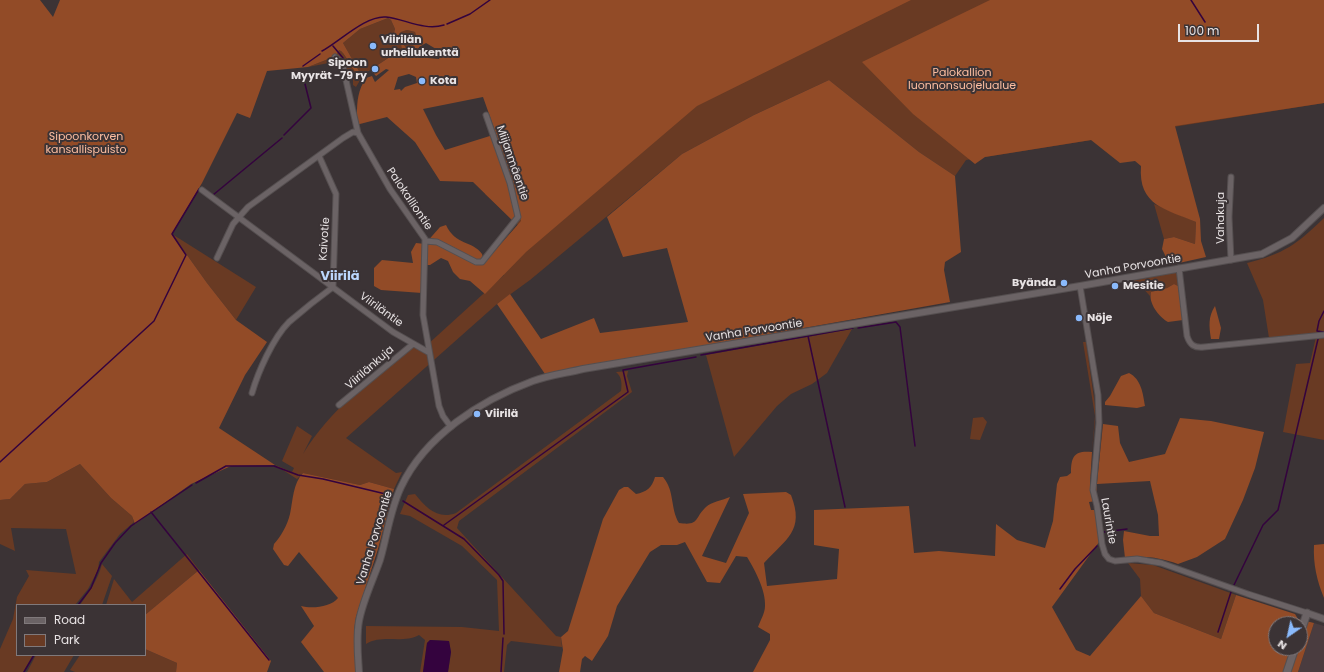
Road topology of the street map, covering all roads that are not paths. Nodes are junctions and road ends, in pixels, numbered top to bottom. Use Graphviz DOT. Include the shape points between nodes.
graph roads {
  1 [pos="335,57"];
  2 [pos="486,115"];
  3 [pos="358,133"];
  4 [pos="319,156"];
  5 [pos="1231,177"];
  6 [pos="202,190"];
  7 [pos="1324,208"];
  8 [pos="238,217"];
  9 [pos="425,241"];
  10 [pos="218,258"];
  11 [pos="1231,260"];
  12 [pos="1179,268"];
  13 [pos="1080,286"];
  14 [pos="333,287"];
  15 [pos="1324,335"];
  16 [pos="413,344"];
  17 [pos="428,352"];
  18 [pos="252,393"];
  19 [pos="339,405"];
  20 [pos="451,427"];
  21 [pos="1307,613"];
  22 [pos="1306,616"];
  23 [pos="1324,619"];
  24 [pos="1292,656"];
  25 [pos="359,672"];
  26 [pos="1287,672"];
  1 -- 3 [label="street, Palokalliontie" via="343,67"];
  2 -- 9 [label="street, Miijanmäentie" via="510,183 518,217 482,262 476,262 437,242"];
  3 -- 4 [label="street" via="353,132"];
  3 -- 9 [label="street, Palokalliontie" via="390,190"];
  4 -- 8 [label="street"];
  4 -- 14 [label="street, Kaivotie" via="336,194"];
  5 -- 11 [label="street, Vahakuja"];
  6 -- 8 [label="street, Viiriläntie"];
  7 -- 11 [label="street, Vanha Porvoontie" via="1302,231 1281,245 1262,254"];
  8 -- 10 [label="street"];
  8 -- 14 [label="street, Viiriläntie"];
  9 -- 17 [label="street, Palokalliontie" via="422,311"];
  11 -- 12 [label="street, Vanha Porvoontie"];
  12 -- 13 [label="street, Vanha Porvoontie"];
  12 -- 15 [label="street" via="1187,336 1194,347"];
  13 -- 20 [label="street, Vanha Porvoontie" via="555,375 534,380 502,394"];
  13 -- 21 [label="street, Laurintie" via="1099,406 1093,490 1105,554 1115,561 1137,559 1162,563"];
  14 -- 16 [label="street, Viiriläntie"];
  14 -- 18 [label="street" via="280,333 255,381"];
  16 -- 17 [label="street, Viiriläntie"];
  16 -- 19 [label="street, Viirilänkuja"];
  17 -- 20 [label="street" via="439,406"];
  20 -- 25 [label="street, Vanha Porvoontie" via="429,448 409,473 394,504 360,620 357,649"];
  21 -- 22 [label="main road"];
  21 -- 23 [label="street, Laurintie"];
  24 -- 26 [label="main road"];
}
